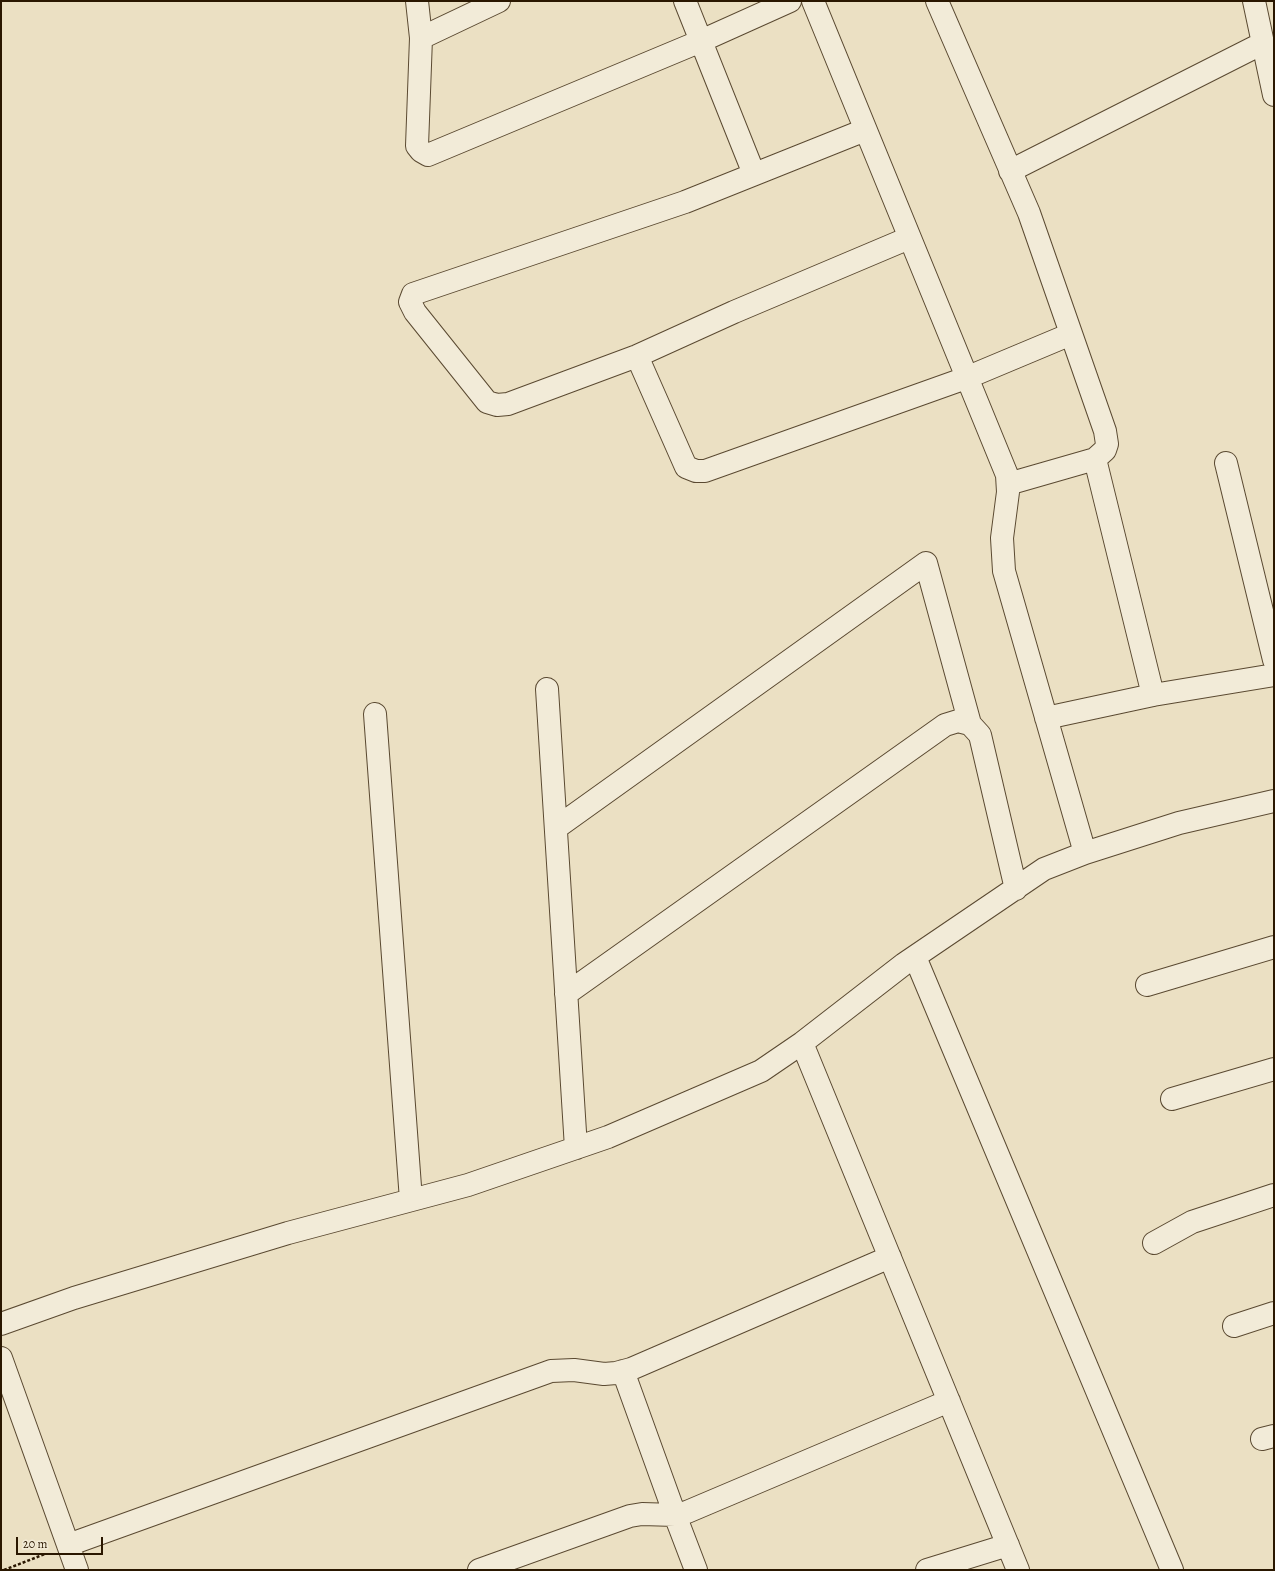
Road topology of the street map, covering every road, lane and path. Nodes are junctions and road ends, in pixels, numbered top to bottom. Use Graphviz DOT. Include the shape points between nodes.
graph roads {
  1 [pos="416,1"];
  2 [pos="500,1"];
  3 [pos="685,1"];
  4 [pos="790,1"];
  5 [pos="813,1"];
  6 [pos="937,1"];
  7 [pos="1254,1"];
  8 [pos="421,38"];
  9 [pos="701,41"];
  10 [pos="1263,43"];
  11 [pos="1274,95"];
  12 [pos="866,130"];
  13 [pos="1010,171"];
  14 [pos="754,174"];
  15 [pos="909,238"];
  16 [pos="1071,334"];
  17 [pos="637,356"];
  18 [pos="966,378"];
  19 [pos="1095,459"];
  20 [pos="1226,463"];
  21 [pos="1008,484"];
  22 [pos="1274,660"];
  23 [pos="1274,675"];
  24 [pos="547,689"];
  25 [pos="1153,695"];
  26 [pos="376,714"];
  27 [pos="1046,718"];
  28 [pos="970,724"];
  29 [pos="1274,801"];
  30 [pos="556,828"];
  31 [pos="1085,852"];
  32 [pos="1016,889"];
  33 [pos="1274,947"];
  34 [pos="915,957"];
  35 [pos="1147,985"];
  36 [pos="566,994"];
  37 [pos="802,1043"];
  38 [pos="1274,1069"];
  39 [pos="1172,1099"];
  40 [pos="576,1148"];
  41 [pos="1274,1195"];
  42 [pos="411,1200"];
  43 [pos="1154,1243"];
  44 [pos="890,1257"];
  45 [pos="1274,1313"];
  46 [pos="1,1324"];
  47 [pos="1234,1326"];
  48 [pos="1,1358"];
  49 [pos="623,1371"];
  50 [pos="949,1401"];
  51 [pos="674,1516"];
  52 [pos="68,1545"];
  53 [pos="1008,1545"];
  54 [pos="4,1570"];
  55 [pos="77,1570"];
  56 [pos="479,1570"];
  57 [pos="696,1570"];
  58 [pos="927,1570"];
  59 [pos="1018,1570"];
  60 [pos="1172,1570"];
  1 -- 8 [label="street"];
  2 -- 8 [label="street"];
  3 -- 9 [label="street"];
  4 -- 9 [label="street"];
  5 -- 12 [label="street"];
  6 -- 13 [label="street"];
  7 -- 10 [label="street"];
  8 -- 9 [label="street" via="417,146 428,155"];
  9 -- 14 [label="street"];
  10 -- 11 [label="street"];
  10 -- 13 [label="street"];
  12 -- 14 [label="street"];
  12 -- 15 [label="street"];
  13 -- 16 [label="street" via="1028,213"];
  14 -- 17 [label="street" via="685,202 413,294 410,302 415,312 487,402 497,405 508,404"];
  15 -- 17 [label="street"];
  15 -- 18 [label="street"];
  16 -- 18 [label="street"];
  16 -- 19 [label="street" via="1105,431 1105,450"];
  17 -- 18 [label="street" via="686,467 696,471 705,471"];
  18 -- 21 [label="street" via="1007,475"];
  19 -- 21 [label="street"];
  19 -- 25 [label="street"];
  20 -- 22 [label="street"];
  21 -- 27 [label="street" via="1002,538 1004,571"];
  23 -- 25 [label="street"];
  24 -- 30 [label="street"];
  25 -- 27 [label="street"];
  26 -- 42 [label="street"];
  27 -- 31 [label="street"];
  28 -- 30 [label="street" via="926,562"];
  28 -- 32 [label="street" via="980,735"];
  28 -- 36 [label="street" via="958,721 945,725"];
  29 -- 31 [label="street" via="1179,823"];
  30 -- 36 [label="street"];
  31 -- 32 [label="street" via="1044,869"];
  32 -- 34 [label="street"];
  33 -- 35 [label="street"];
  34 -- 37 [label="street"];
  34 -- 60 [label="street"];
  36 -- 40 [label="street"];
  37 -- 40 [label="street" via="761,1071 608,1137"];
  37 -- 44 [label="street"];
  38 -- 39 [label="street"];
  40 -- 42 [label="street" via="468,1185"];
  41 -- 43 [label="street" via="1192,1222"];
  42 -- 46 [label="street" via="288,1233 74,1298"];
  44 -- 49 [label="street"];
  44 -- 50 [label="street"];
  45 -- 47 [label="street"];
  48 -- 52 [label="street"];
  49 -- 51 [label="street"];
  49 -- 52 [label="street" via="604,1374 574,1370 552,1371"];
  50 -- 51 [label="street"];
  50 -- 53 [label="street"];
  51 -- 56 [label="street" via="630,1516"];
  51 -- 57 [label="street"];
  52 -- 54 [label="path"];
  52 -- 55 [label="street"];
  53 -- 58 [label="street"];
  53 -- 59 [label="street"];
}
